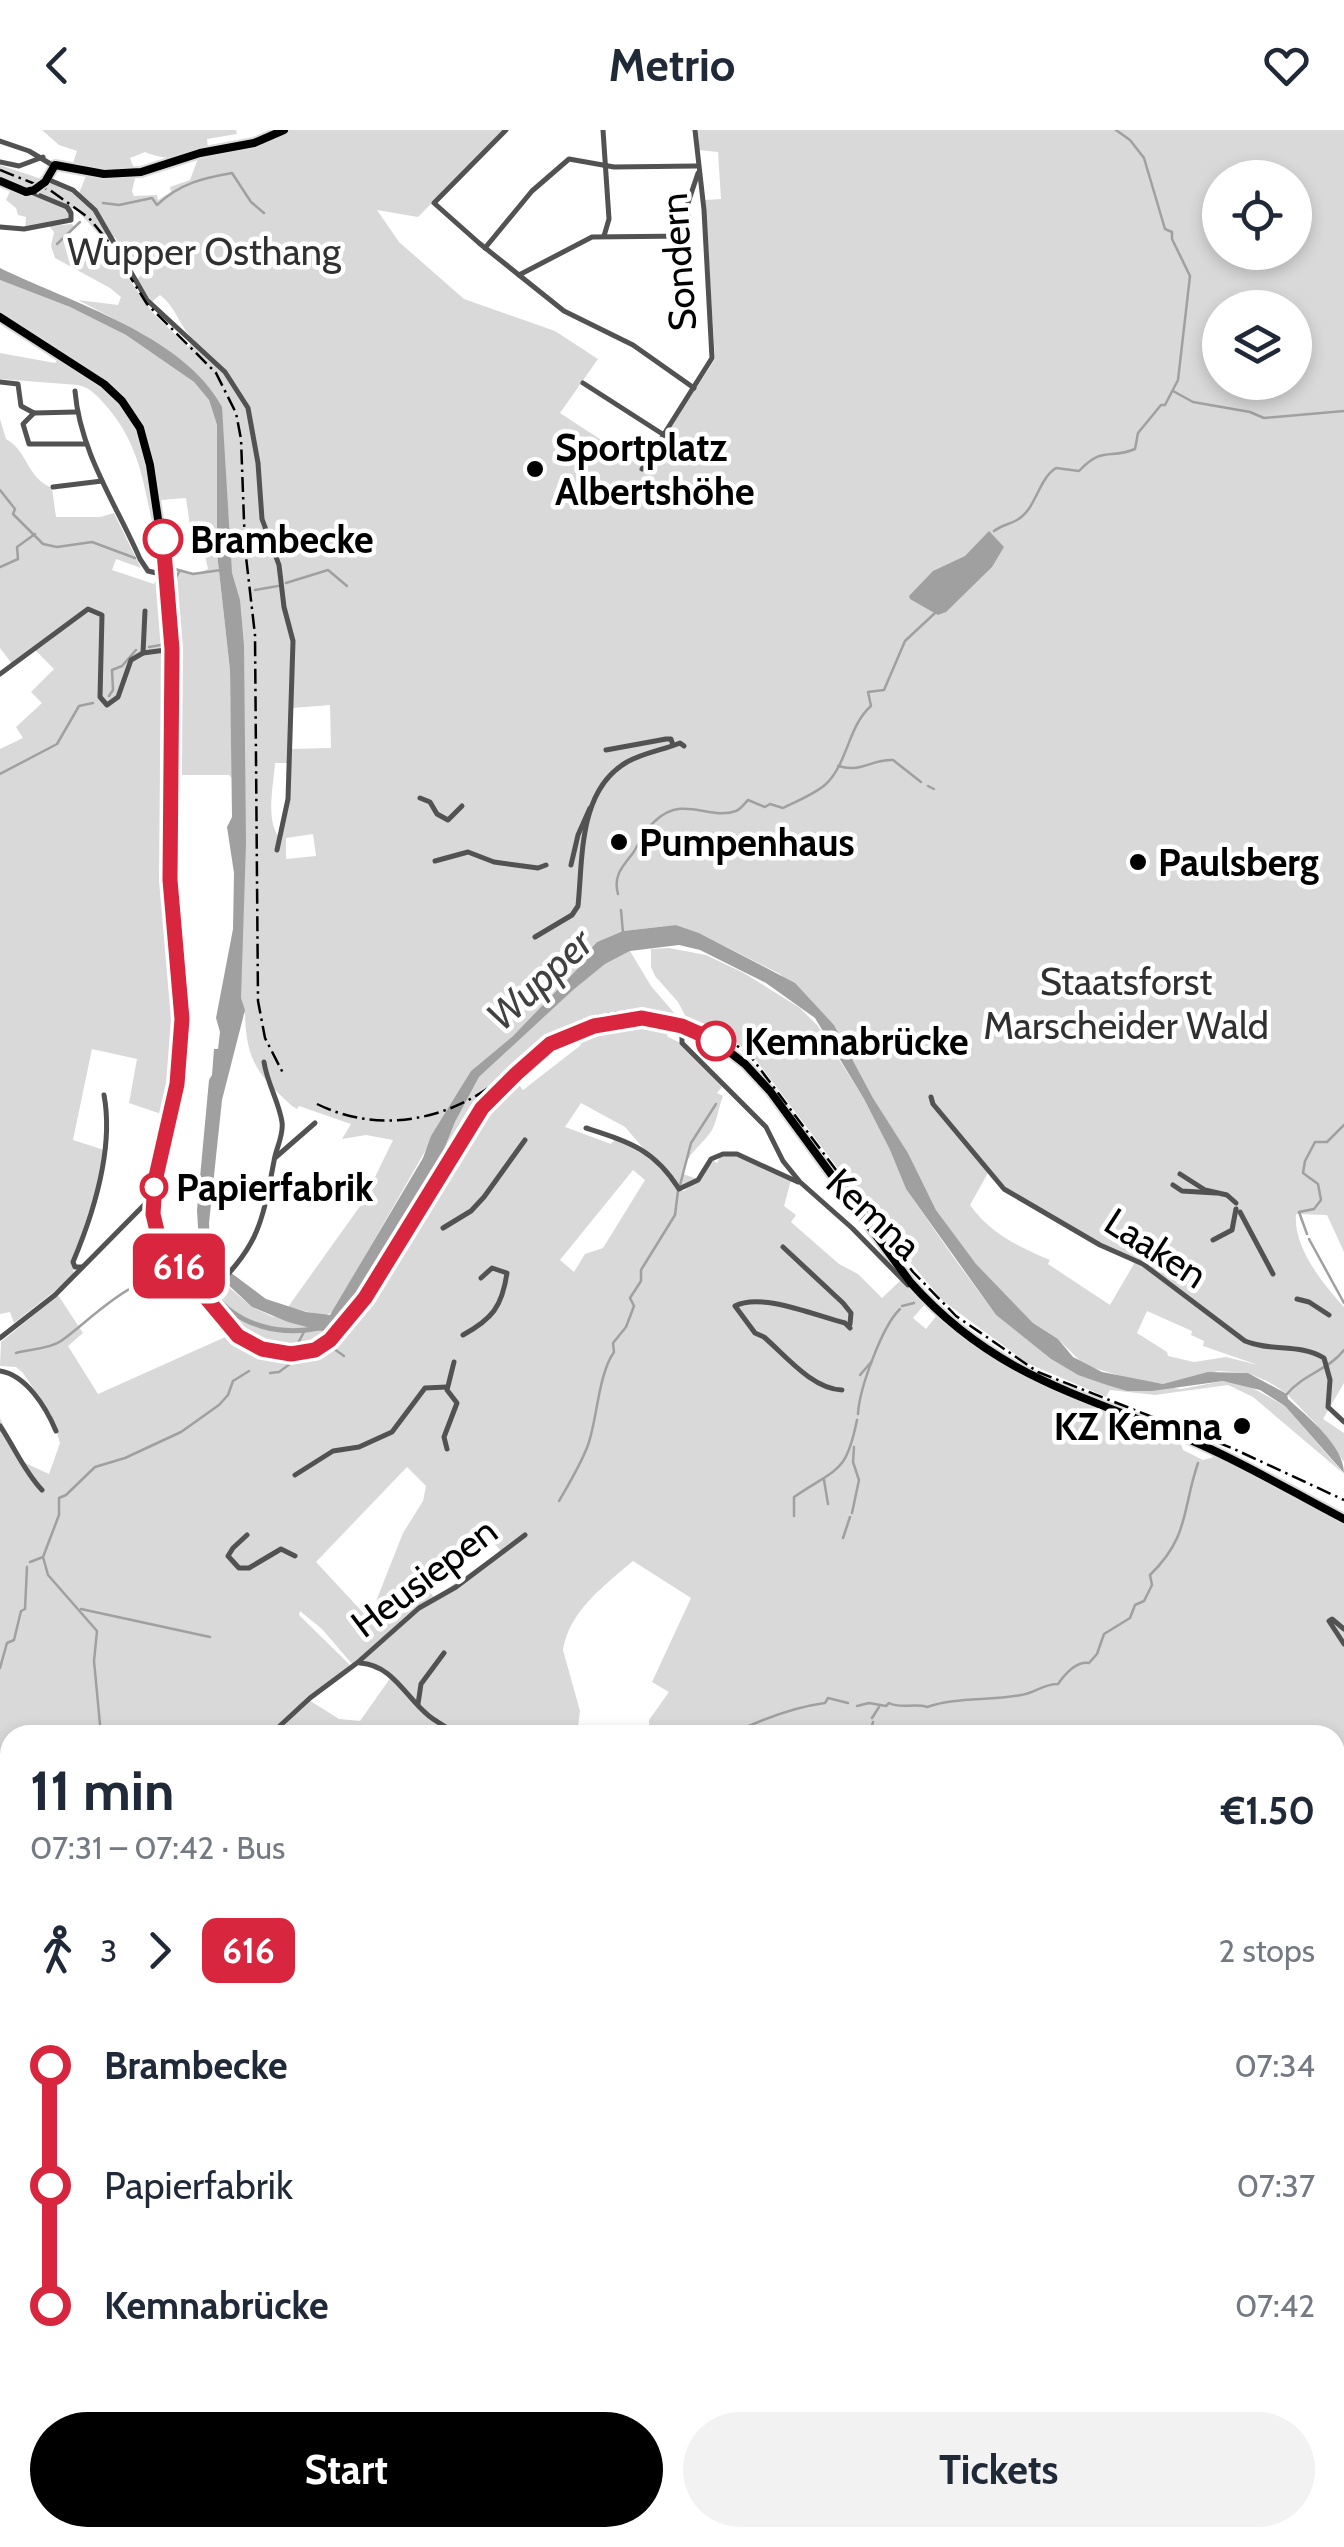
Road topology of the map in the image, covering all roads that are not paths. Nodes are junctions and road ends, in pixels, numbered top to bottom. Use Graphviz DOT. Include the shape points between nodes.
graph roads {
  1 [pos="284,130"];
  2 [pos="506,130"];
  3 [pos="603,130"];
  4 [pos="695,130"];
  5 [pos="0,141"];
  6 [pos="43,157"];
  7 [pos="0,162"];
  8 [pos="605,164"];
  9 [pos="54,166"];
  10 [pos="698,168"];
  11 [pos="46,180"];
  12 [pos="0,182"];
  13 [pos="33,191"];
  14 [pos="0,226"];
  15 [pos="604,236"];
  16 [pos="485,248"];
  17 [pos="518,274"];
  18 [pos="0,317"];
  19 [pos="0,382"];
  20 [pos="583,383"];
  21 [pos="694,388"];
  22 [pos="75,391"];
  23 [pos="21,406"];
  24 [pos="34,412"];
  25 [pos="76,412"];
  26 [pos="22,424"];
  27 [pos="664,435"];
  28 [pos="86,444"];
  29 [pos="642,469"];
  30 [pos="102,480"];
  31 [pos="53,487"];
  32 [pos="168,575"];
  33 [pos="145,610"];
  34 [pos="172,649"];
  35 [pos="144,653"];
  36 [pos="0,674"];
  37 [pos="673,746"];
  38 [pos="684,746"];
  39 [pos="606,750"];
  40 [pos="420,798"];
  41 [pos="462,806"];
  42 [pos="593,808"];
  43 [pos="277,850"];
  44 [pos="435,862"];
  45 [pos="546,865"];
  46 [pos="572,865"];
  47 [pos="535,937"];
  48 [pos="682,1026"];
  49 [pos="264,1062"];
  50 [pos="104,1095"];
  51 [pos="931,1097"];
  52 [pos="315,1123"];
  53 [pos="586,1128"];
  54 [pos="525,1140"];
  55 [pos="520,1156"];
  56 [pos="274,1159"];
  57 [pos="509,1161"];
  58 [pos="1180,1174"];
  59 [pos="800,1182"];
  60 [pos="1173,1185"];
  61 [pos="1219,1192"];
  62 [pos="153,1201"];
  63 [pos="1238,1208"];
  64 [pos="443,1228"];
  65 [pos="1213,1240"];
  66 [pos="782,1247"];
  67 [pos="85,1266"];
  68 [pos="1273,1274"];
  69 [pos="481,1278"];
  70 [pos="912,1284"];
  71 [pos="205,1298"];
  72 [pos="1297,1299"];
  73 [pos="1329,1315"];
  74 [pos="463,1336"];
  75 [pos="0,1338"];
  76 [pos="454,1362"];
  77 [pos="0,1371"];
  78 [pos="446,1387"];
  79 [pos="842,1390"];
  80 [pos="1344,1422"];
  81 [pos="0,1426"];
  82 [pos="56,1430"];
  83 [pos="447,1449"];
  84 [pos="295,1475"];
  85 [pos="42,1490"];
  86 [pos="1344,1519"];
  87 [pos="248,1535"];
  88 [pos="525,1535"];
  89 [pos="295,1556"];
  90 [pos="1344,1630"];
  91 [pos="1344,1644"];
  92 [pos="444,1653"];
  93 [pos="356,1663"];
  94 [pos="418,1704"];
  95 [pos="281,1725"];
  96 [pos="444,1725"];
  1 -- 9 [label="main road" via="141,172"];
  2 -- 16 [label="street" via="434,202"];
  3 -- 8 [label="street"];
  4 -- 10 [label="street, Sondern"];
  5 -- 6 [label="street"];
  6 -- 7 [label="street" via="18,166"];
  6 -- 9 [label="street"];
  8 -- 10 [label="street"];
  8 -- 15 [label="street" via="610,219"];
  8 -- 16 [label="street" via="569,158"];
  9 -- 11 [label="main road"];
  10 -- 15 [label="street" via="688,203 689,236"];
  10 -- 21 [label="street, Sondern" via="712,353"];
  11 -- 13 [label="main road, bridge"];
  11 -- 43 [label="street" via="73,190 95,210 147,300 226,372 248,408 262,519 280,565 293,641 288,799"];
  12 -- 13 [label="main road"];
  13 -- 14 [label="street" via="67,207 72,218 24,229"];
  15 -- 17 [label="street"];
  16 -- 17 [label="street"];
  17 -- 21 [label="street" via="576,319 634,346"];
  18 -- 32 [label="main road" via="104,384 134,418 150,465"];
  19 -- 23 [label="street" via="18,384"];
  20 -- 27 [label="street"];
  21 -- 27 [label="street, Sondern"];
  22 -- 25 [label="street"];
  23 -- 24 [label="street"];
  23 -- 26 [label="street"];
  24 -- 25 [label="street"];
  24 -- 26 [label="street"];
  25 -- 28 [label="street"];
  26 -- 28 [label="street" via="33,445"];
  27 -- 29 [label="street, Sondern"];
  28 -- 30 [label="street"];
  30 -- 31 [label="street"];
  30 -- 32 [label="street" via="142,564"];
  32 -- 34 [label="main road"];
  33 -- 35 [label="street"];
  34 -- 35 [label="street"];
  34 -- 62 [label="main road" via="169,856 181,1046"];
  35 -- 36 [label="street" via="128,665 115,702 104,703 102,615 88,609"];
  37 -- 38 [label="street"];
  37 -- 39 [label="street" via="666,738"];
  37 -- 42 [label="street" via="625,763 603,780"];
  40 -- 41 [label="street" via="448,820"];
  42 -- 46 [label="street"];
  42 -- 47 [label="street" via="578,906"];
  44 -- 45 [label="street" via="468,852 494,862"];
  48 -- 59 [label="street, Kemna" via="682,1043 766,1127"];
  48 -- 70 [label="main road" via="714,1040 753,1072"];
  48 -- 71 [label="main road" via="619,1021 562,1038 532,1059 482,1108 365,1298 322,1346 291,1354 256,1347"];
  49 -- 56 [label="street" via="283,1128"];
  50 -- 67 [label="street" via="108,1116 99,1184 73,1262"];
  51 -- 80 [label="street, Laaken" via="1004,1189 1143,1264 1246,1341 1319,1354 1326,1365 1328,1406"];
  52 -- 56 [label="street"];
  53 -- 59 [label="street, Kemna" via="646,1151 682,1190 723,1154 744,1156"];
  54 -- 57 [label="street"];
  55 -- 57 [label="street"];
  56 -- 71 [label="street" via="254,1240"];
  57 -- 64 [label="street" via="473,1209"];
  58 -- 61 [label="street"];
  59 -- 70 [label="street, Kemna"];
  60 -- 61 [label="street"];
  61 -- 63 [label="street"];
  62 -- 67 [label="street"];
  62 -- 71 [label="main road" via="164,1244"];
  63 -- 65 [label="street" via="1232,1230"];
  63 -- 68 [label="street"];
  66 -- 79 [label="street" via="843,1303 850,1327 756,1301 734,1310 816,1382"];
  67 -- 75 [label="street"];
  69 -- 74 [label="street" via="492,1268 506,1273 505,1288 484,1325"];
  70 -- 86 [label="main road" via="956,1328 1012,1367 1223,1454"];
  72 -- 73 [label="street"];
  76 -- 78 [label="street"];
  77 -- 82 [label="street" via="22,1380"];
  78 -- 83 [label="street" via="457,1403 444,1437"];
  78 -- 84 [label="street" via="425,1388 392,1432 333,1452"];
  81 -- 85 [label="street"];
  87 -- 89 [label="street" via="228,1556 239,1568 281,1549"];
  88 -- 93 [label="street, Heusiepen" via="419,1608"];
  90 -- 91 [label="street" via="1329,1621"];
  92 -- 94 [label="street" via="421,1684"];
  93 -- 94 [label="street" via="377,1666"];
  93 -- 95 [label="street, Heusiepen"];
  94 -- 96 [label="street"];
}
